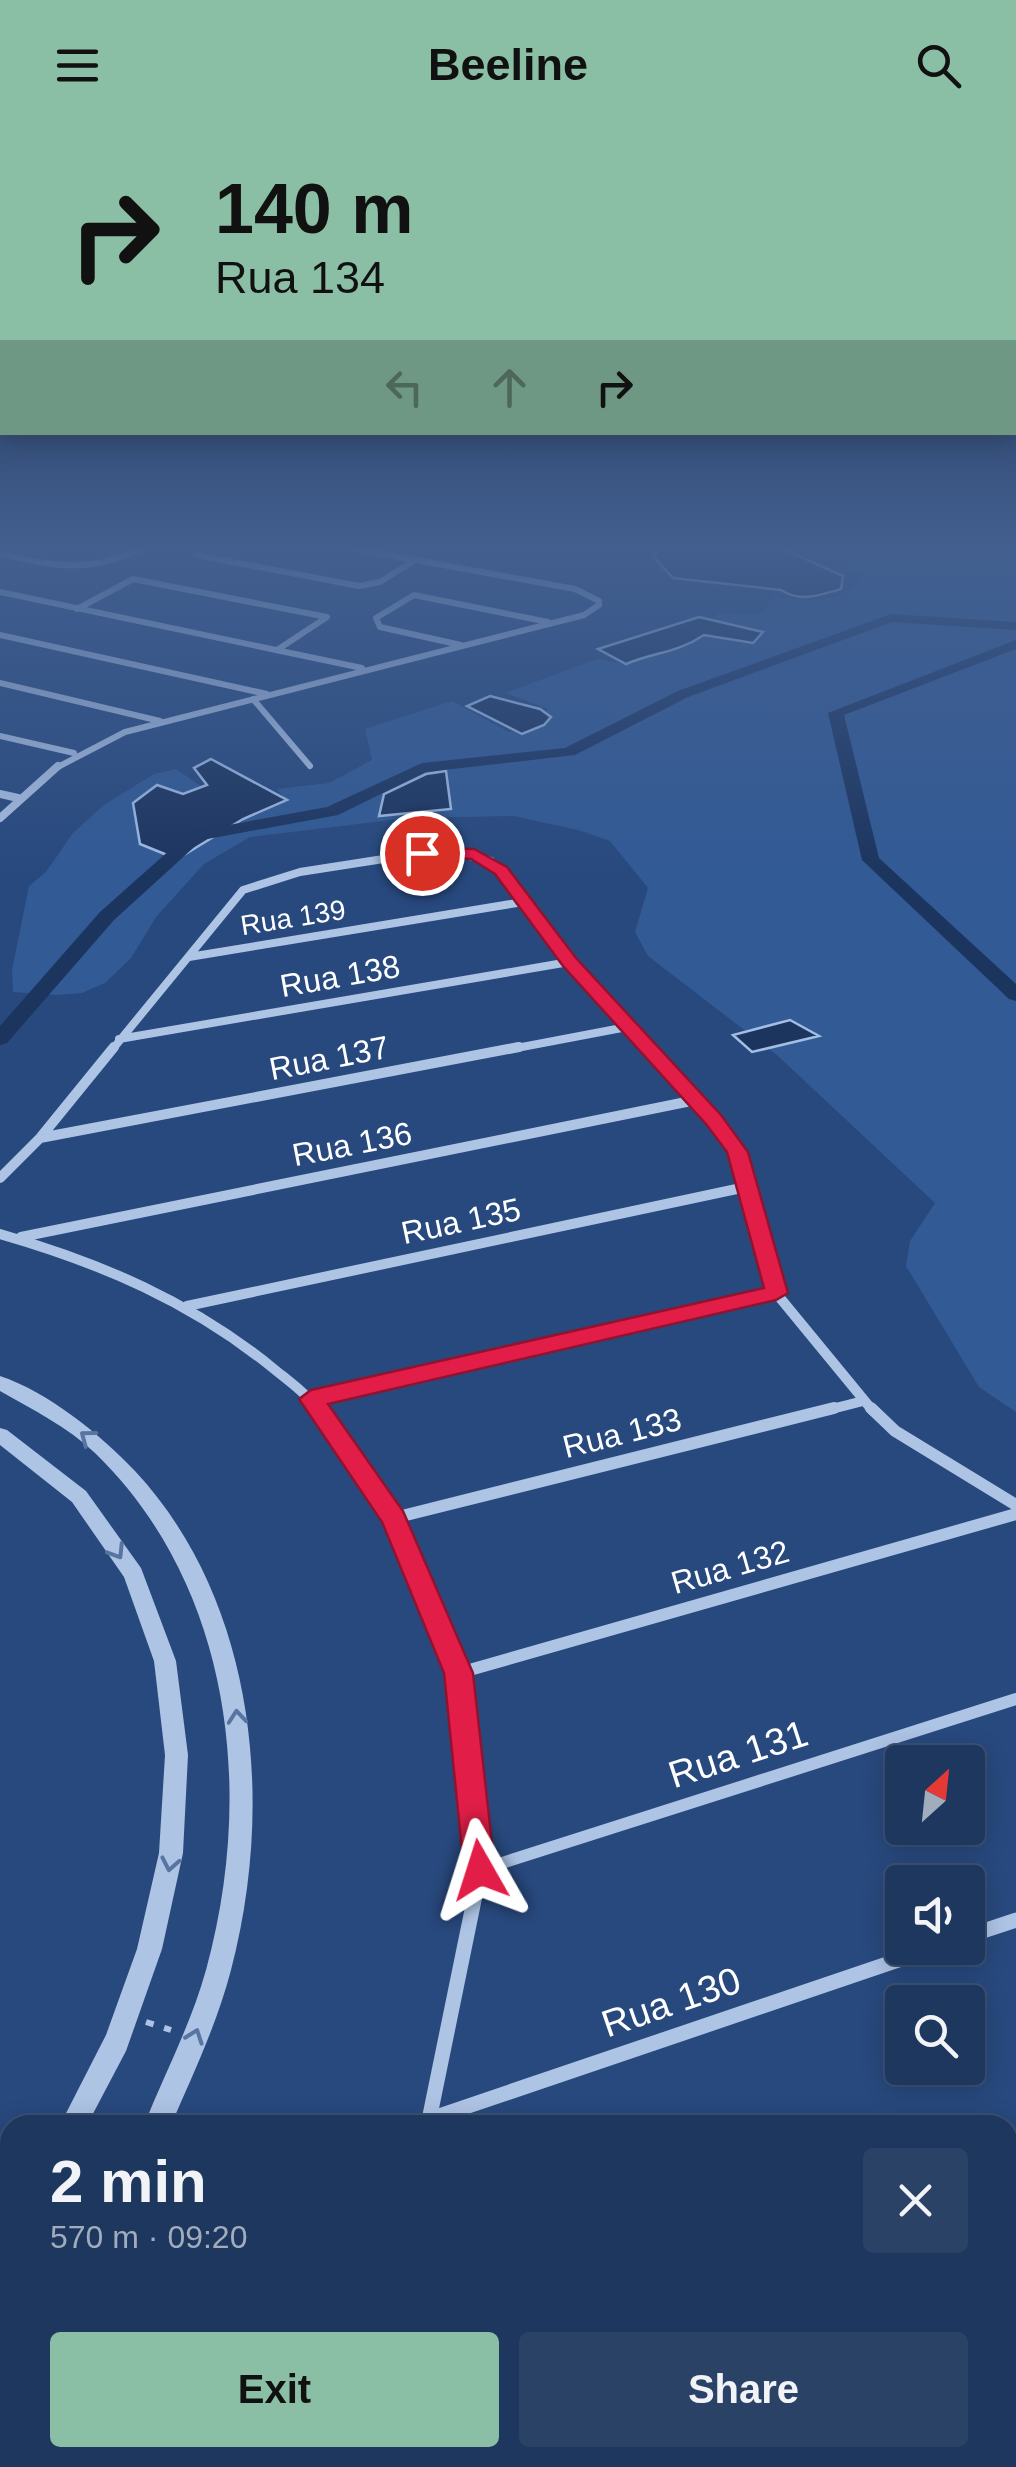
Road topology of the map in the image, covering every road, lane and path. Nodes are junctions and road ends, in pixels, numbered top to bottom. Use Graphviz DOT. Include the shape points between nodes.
graph roads {
  1 [pos="100,657"];
  2 [pos="309,657"];
  3 [pos="421,657"];
  4 [pos="368,670"];
  5 [pos="0,684"];
  6 [pos="268,694"];
  7 [pos="253,699"];
  8 [pos="161,721"];
  9 [pos="0,736"];
  10 [pos="74,753"];
  11 [pos="310,766"];
  12 [pos="0,794"];
  13 [pos="18,798"];
  14 [pos="0,818"];
  15 [pos="523,902"];
  16 [pos="188,957"];
  17 [pos="569,962"];
  18 [pos="627,1027"];
  19 [pos="119,1039"];
  20 [pos="696,1100"];
  21 [pos="40,1138"];
  22 [pos="0,1178"];
  23 [pos="746,1187"];
  24 [pos="0,1234"];
  25 [pos="18,1238"];
  26 [pos="776,1293"];
  27 [pos="187,1306"];
  28 [pos="0,1384"];
  29 [pos="311,1399"];
  30 [pos="863,1401"];
  31 [pos="0,1435"];
  32 [pos="1016,1504"];
  33 [pos="1016,1514"];
  34 [pos="394,1518"];
  35 [pos="458,1673"];
  36 [pos="1016,1699"];
  37 [pos="480,1870"];
  38 [pos="1016,1920"];
  39 [pos="985,1930"];
  40 [pos="885,1965"];
  41 [pos="128,2016"];
  42 [pos="195,2038"];
  43 [pos="79,2115"];
  44 [pos="161,2115"];
  45 [pos="430,2115"];
  46 [pos="449,2115"];
  1 -- 6 [label="street"];
  2 -- 4 [label="street"];
  3 -- 4 [label="street"];
  4 -- 6 [label="street"];
  5 -- 8 [label="street"];
  6 -- 7 [label="street"];
  7 -- 8 [label="street"];
  7 -- 11 [label="street"];
  8 -- 10 [label="street"];
  9 -- 10 [label="street"];
  10 -- 13 [label="street"];
  12 -- 13 [label="street"];
  13 -- 14 [label="street"];
  15 -- 16 [label="street, Rua 139"];
  15 -- 16 [label="street" via="501,870 474,854 422,853 340,866 243,890"];
  15 -- 17 [label="street"];
  16 -- 19 [label="street"];
  17 -- 18 [label="street"];
  17 -- 19 [label="street, Rua 138"];
  18 -- 20 [label="street"];
  18 -- 21 [label="street, Rua 137"];
  19 -- 21 [label="street"];
  20 -- 23 [label="street" via="737,1152"];
  20 -- 25 [label="street, Rua 136"];
  21 -- 22 [label="street"];
  23 -- 26 [label="street"];
  23 -- 27 [label="street, Rua 135"];
  24 -- 25 [label="street"];
  25 -- 27 [label="street"];
  26 -- 29 [label="street"];
  26 -- 30 [label="street"];
  27 -- 29 [label="street"];
  42 -- 28 [label="street, one-way" via="224,1950 238,1862 242,1773 221,1638 197,1577 147,1498 102,1448"];
  29 -- 34 [label="street"];
  30 -- 32 [label="street" via="911,1442"];
  30 -- 34 [label="street, Rua 133"];
  31 -- 41 [label="street, one-way" via="65,1482 138,1585 160,1642 179,1764 174,1847 158,1926"];
  33 -- 35 [label="street, Rua 132"];
  34 -- 35 [label="street"];
  35 -- 37 [label="street"];
  36 -- 37 [label="street, Rua 131"];
  37 -- 45 [label="street"];
  38 -- 39 [label="street"];
  40 -- 46 [label="street, Rua 130"];
  41 -- 42 [label="path"];
  41 -- 43 [label="street"];
  42 -- 44 [label="street"];
}
